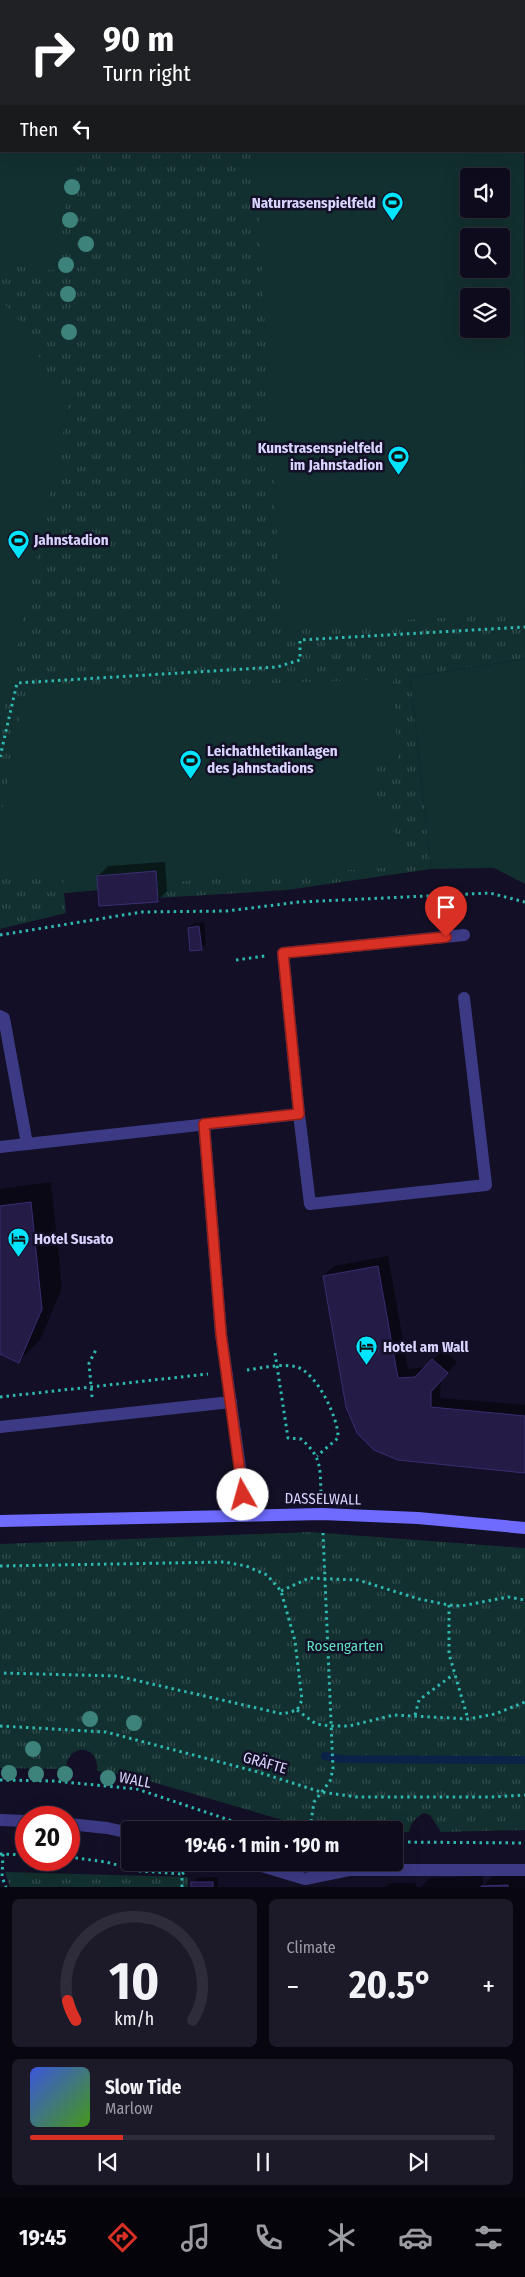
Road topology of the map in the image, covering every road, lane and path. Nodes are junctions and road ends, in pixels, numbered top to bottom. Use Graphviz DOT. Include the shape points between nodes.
graph roads {
  1 [pos="525,627"];
  2 [pos="0,757"];
  3 [pos="525,902"];
  4 [pos="0,935"];
  5 [pos="464,935"];
  6 [pos="283,953"];
  7 [pos="236,960"];
  8 [pos="464,998"];
  9 [pos="0,1016"];
  10 [pos="299,1114"];
  11 [pos="204,1124"];
  12 [pos="27,1144"];
  13 [pos="0,1147"];
  14 [pos="97,1348"];
  15 [pos="275,1353"];
  16 [pos="231,1402"];
  17 [pos="93,1418"];
  18 [pos="0,1427"];
  19 [pos="322,1514"];
  20 [pos="247,1516"];
  21 [pos="0,1521"];
  22 [pos="525,1528"];
  23 [pos="0,1566"];
  24 [pos="326,1579"];
  25 [pos="281,1591"];
  26 [pos="525,1600"];
  27 [pos="449,1605"];
  28 [pos="0,1672"];
  29 [pos="454,1674"];
  30 [pos="525,1702"];
  31 [pos="297,1710"];
  32 [pos="415,1715"];
  33 [pos="468,1719"];
  34 [pos="0,1726"];
  35 [pos="330,1726"];
  36 [pos="0,1780"];
  37 [pos="321,1792"];
  38 [pos="525,1794"];
  39 [pos="0,1820"];
  40 [pos="15,1821"];
  41 [pos="233,1821"];
  42 [pos="311,1821"];
  43 [pos="80,1825"];
  44 [pos="121,1831"];
  45 [pos="403,1842"];
  46 [pos="525,1843"];
  47 [pos="2,1854"];
  48 [pos="15,1855"];
  49 [pos="80,1858"];
  50 [pos="525,1870"];
  51 [pos="186,1871"];
  52 [pos="272,1871"];
  53 [pos="182,1874"];
  54 [pos="1,1877"];
  55 [pos="305,1883"];
  56 [pos="6,1887"];
  57 [pos="182,1887"];
  1 -- 2 [label="path" via="300,640 300,660 277,667 17,683"];
  3 -- 4 [label="path" via="490,893 299,902 227,911 142,912"];
  5 -- 6 [label="street"];
  6 -- 7 [label="path"];
  6 -- 10 [label="street"];
  8 -- 10 [label="street" via="486,1185 310,1204"];
  9 -- 12 [label="street" via="4,1018"];
  10 -- 11 [label="street"];
  11 -- 12 [label="street"];
  11 -- 16 [label="street" via="221,1334"];
  12 -- 13 [label="street"];
  14 -- 17 [label="path" via="89,1362"];
  15 -- 19 [label="path" via="288,1438 301,1439 320,1462"];
  16 -- 17 [label="street"];
  16 -- 20 [label="street"];
  17 -- 18 [label="street"];
  19 -- 20 [label="street, DASSELWALL"];
  19 -- 22 [label="street, DASSELWALL" via="418,1518"];
  19 -- 24 [label="path"];
  20 -- 21 [label="street, DASSELWALL"];
  23 -- 25 [label="path" via="226,1562 267,1575"];
  24 -- 25 [label="path" via="309,1578"];
  24 -- 27 [label="path" via="358,1580"];
  24 -- 35 [label="path"];
  25 -- 31 [label="path" via="294,1641 302,1700"];
  26 -- 27 [label="path" via="508,1597 461,1606"];
  27 -- 29 [label="path" via="449,1654"];
  28 -- 31 [label="path" via="117,1676 283,1714"];
  29 -- 32 [label="path" via="419,1700"];
  29 -- 33 [label="path"];
  30 -- 33 [label="path" via="495,1714"];
  31 -- 35 [label="path" via="316,1724"];
  32 -- 33 [label="path"];
  32 -- 35 [label="path" via="394,1715 349,1726"];
  34 -- 37 [label="path, GRÄFTE" via="106,1732"];
  35 -- 37 [label="path" via="333,1769 330,1781"];
  36 -- 41 [label="path, WALL" via="54,1781 137,1789"];
  37 -- 38 [label="path, GRÄFTE" via="357,1797"];
  37 -- 42 [label="path" via="314,1802"];
  39 -- 40 [label="street"];
  43 -- 44 [label="street"];
  45 -- 46 [label="path"];
  47 -- 48 [label="path"];
  47 -- 54 [label="path"];
  49 -- 53 [label="path" via="140,1871"];
  50 -- 55 [label="street" via="349,1870"];
  51 -- 53 [label="path"];
  52 -- 55 [label="street"];
  53 -- 57 [label="path"];
  54 -- 56 [label="path"];
}
